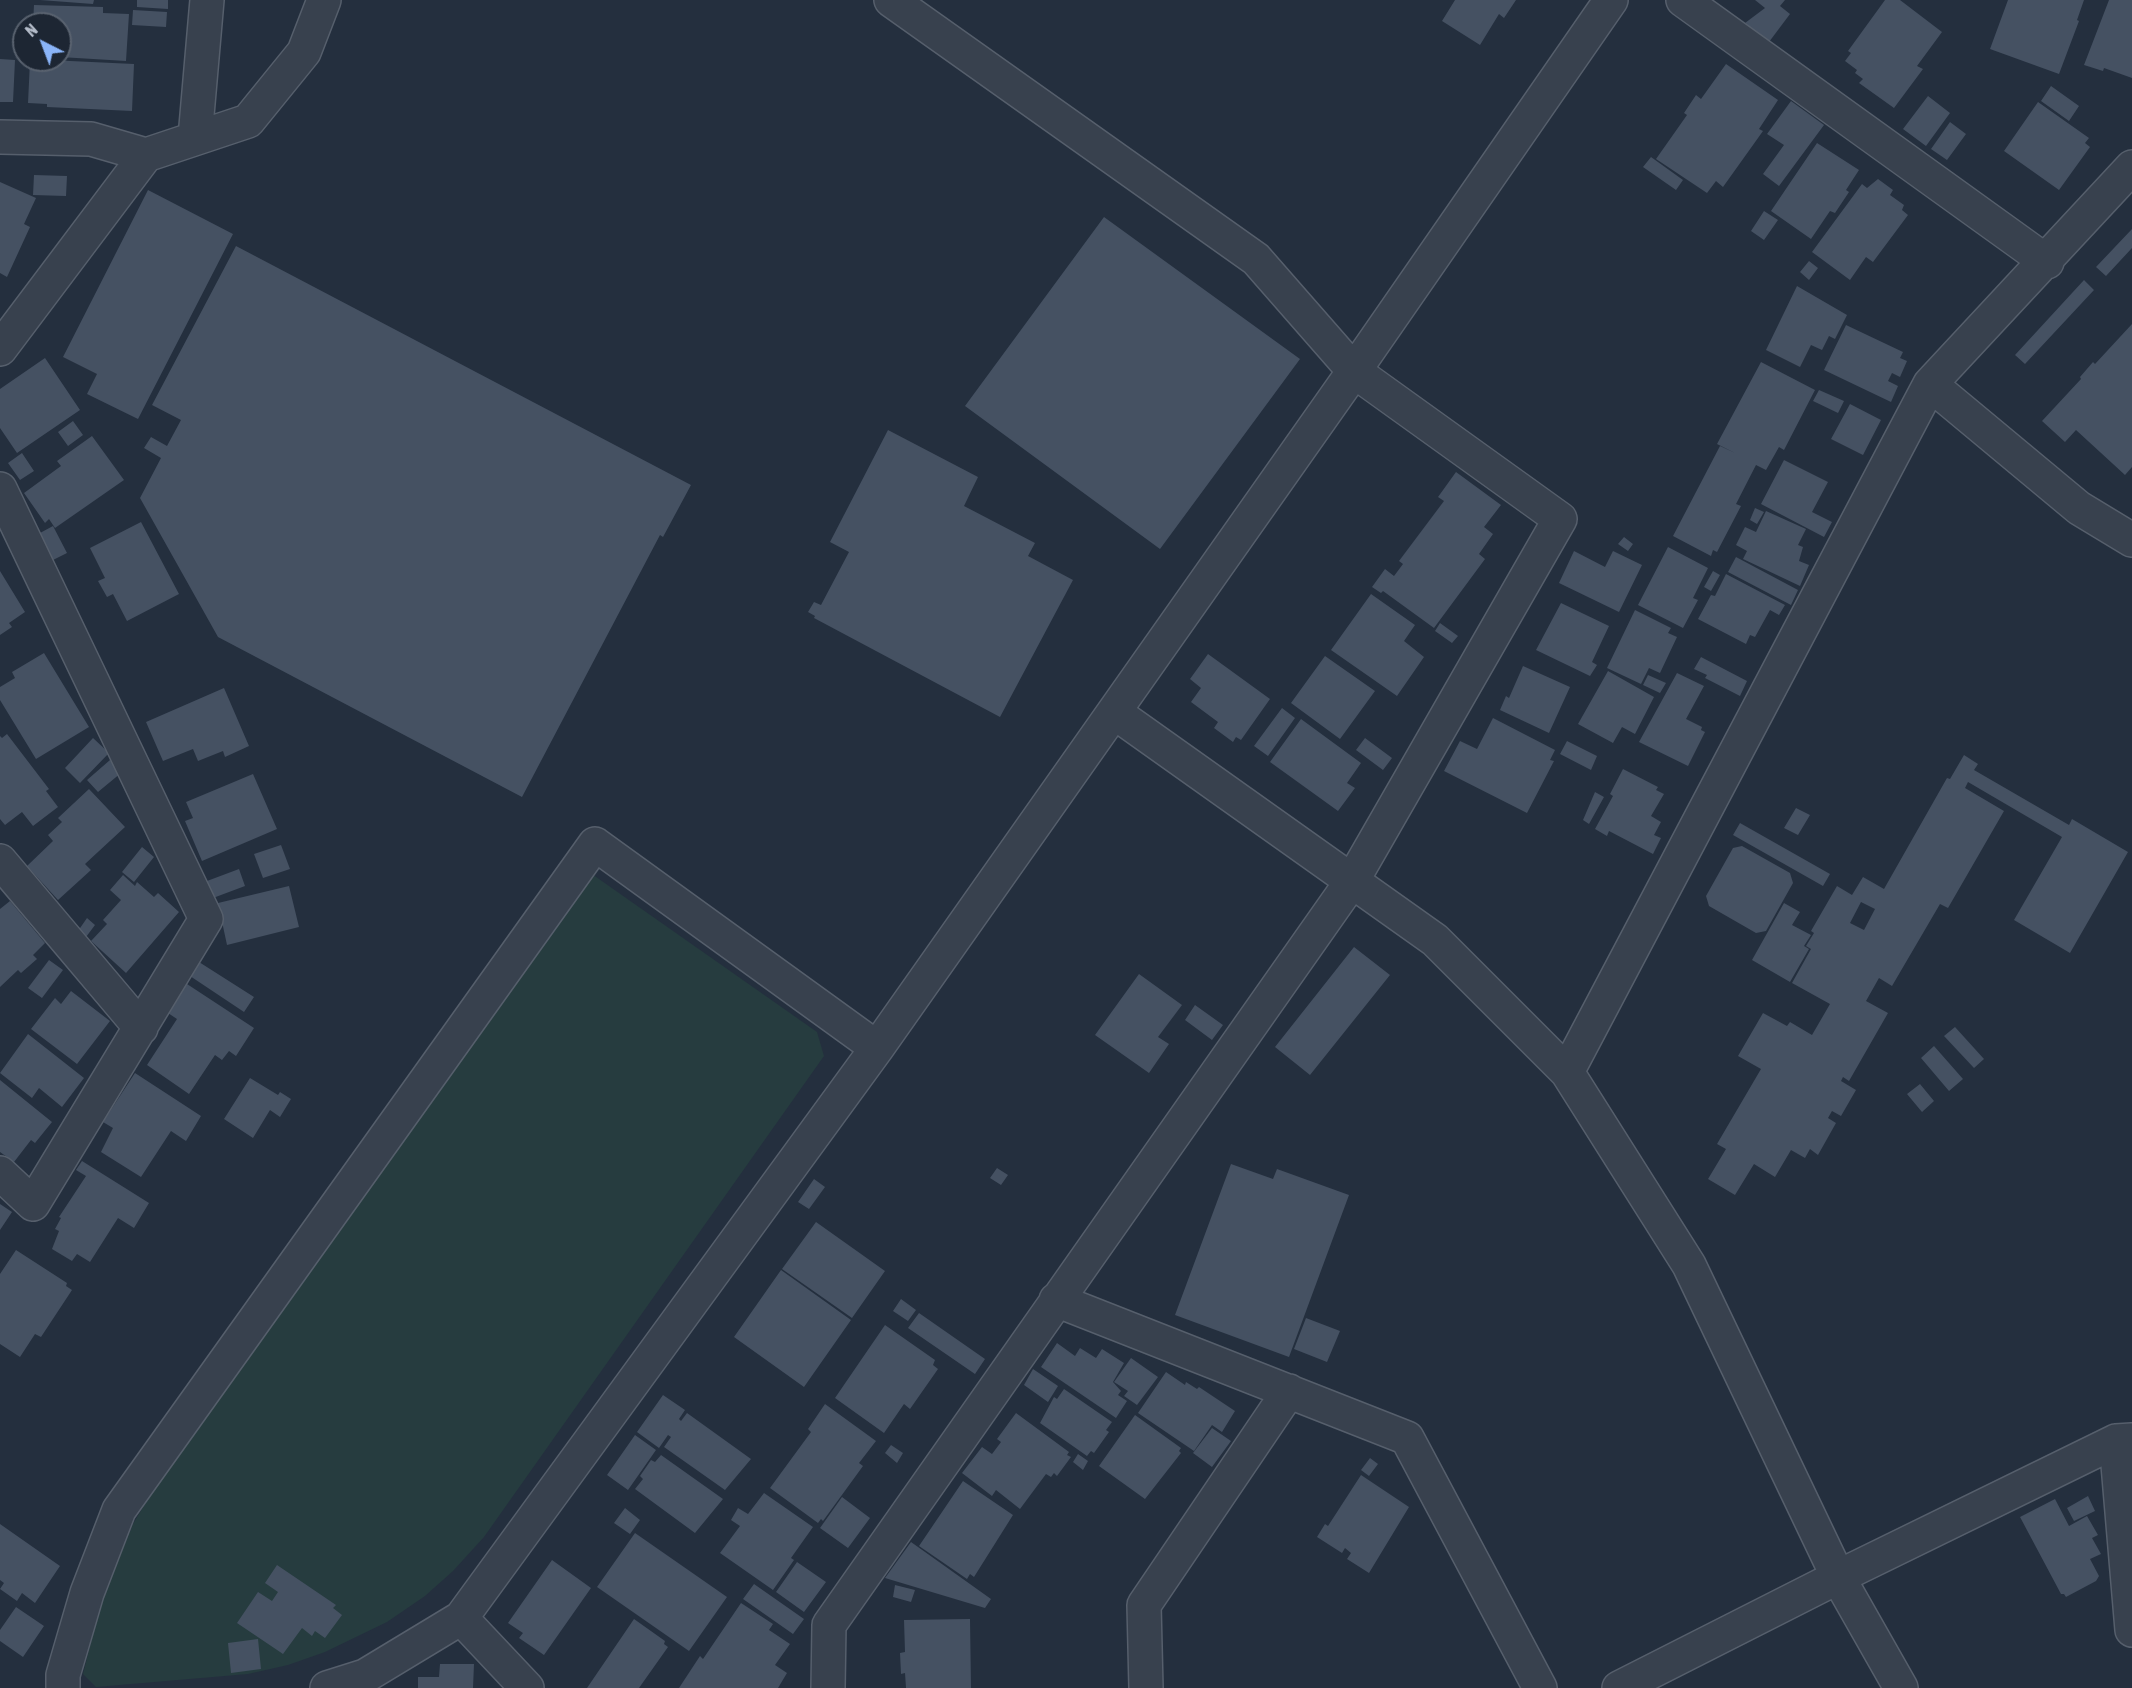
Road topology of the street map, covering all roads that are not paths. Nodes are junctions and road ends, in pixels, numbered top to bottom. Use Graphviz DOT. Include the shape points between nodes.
graph roads {
  1 [pos="207,0"];
  2 [pos="324,0"];
  3 [pos="891,0"];
  4 [pos="1611,0"];
  5 [pos="1683,0"];
  6 [pos="0,137"];
  7 [pos="195,138"];
  8 [pos="146,154"];
  9 [pos="2132,167"];
  10 [pos="2047,262"];
  11 [pos="0,349"];
  12 [pos="1354,371"];
  13 [pos="1930,384"];
  14 [pos="0,489"];
  15 [pos="2132,540"];
  16 [pos="1114,712"];
  17 [pos="0,861"];
  18 [pos="1352,880"];
  19 [pos="141,1028"];
  20 [pos="878,1048"];
  21 [pos="1567,1072"];
  22 [pos="0,1173"];
  23 [pos="1056,1300"];
  24 [pos="1289,1391"];
  25 [pos="2124,1440"];
  26 [pos="1838,1577"];
  27 [pos="461,1618"];
  28 [pos="2132,1630"];
  29 [pos="63,1688"];
  30 [pos="327,1688"];
  31 [pos="527,1688"];
  32 [pos="828,1688"];
  33 [pos="1146,1688"];
  34 [pos="1540,1688"];
  35 [pos="1619,1688"];
  36 [pos="1901,1688"];
  1 -- 7 [label="street"];
  2 -- 7 [label="street" via="304,52 248,121"];
  3 -- 12 [label="street" via="1256,259"];
  4 -- 12 [label="street"];
  5 -- 10 [label="street"];
  6 -- 8 [label="street" via="92,139"];
  7 -- 8 [label="street"];
  8 -- 11 [label="street"];
  9 -- 10 [label="street"];
  10 -- 13 [label="street"];
  12 -- 16 [label="street"];
  12 -- 18 [label="street" via="1560,519"];
  13 -- 15 [label="street" via="2079,508"];
  13 -- 21 [label="street"];
  14 -- 19 [label="street" via="206,919"];
  16 -- 18 [label="street"];
  16 -- 20 [label="street"];
  17 -- 19 [label="street"];
  18 -- 21 [label="street" via="1435,940"];
  18 -- 23 [label="street"];
  19 -- 22 [label="street" via="33,1204"];
  20 -- 27 [label="street"];
  20 -- 29 [label="street" via="595,844 119,1510 87,1593 63,1675"];
  21 -- 26 [label="street" via="1689,1265"];
  23 -- 24 [label="street"];
  23 -- 32 [label="street" via="829,1625"];
  24 -- 33 [label="street" via="1144,1605"];
  24 -- 34 [label="street" via="1407,1438"];
  25 -- 26 [label="street"];
  25 -- 28 [label="street"];
  26 -- 35 [label="street"];
  26 -- 36 [label="street"];
  27 -- 30 [label="street" via="365,1676"];
  27 -- 31 [label="street"];
}
